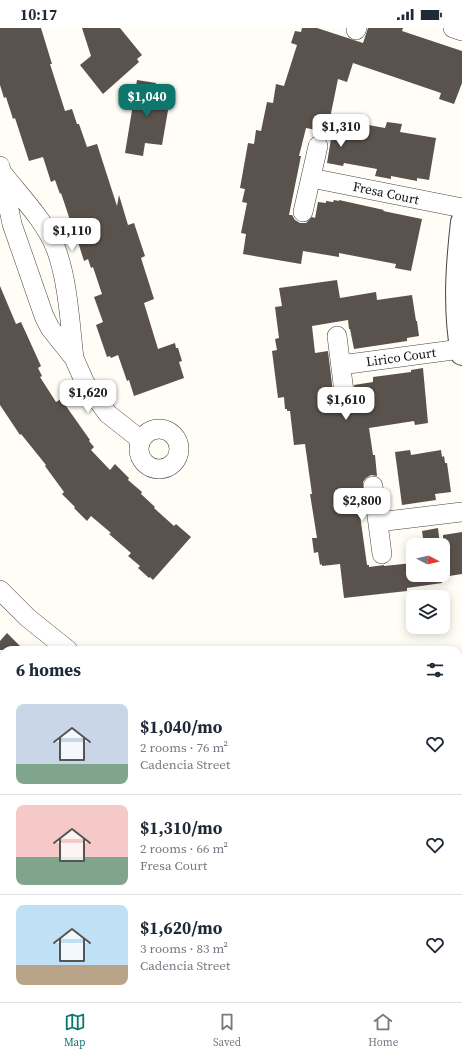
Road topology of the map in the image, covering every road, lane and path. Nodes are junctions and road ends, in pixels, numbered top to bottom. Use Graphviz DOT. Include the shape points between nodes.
graph roads {
  1 [pos="452,28"];
  2 [pos="462,31"];
  3 [pos="318,146"];
  4 [pos="1,170"];
  5 [pos="311,178"];
  6 [pos="462,208"];
  7 [pos="303,212"];
  8 [pos="462,222"];
  9 [pos="337,336"];
  10 [pos="462,352"];
  11 [pos="74,358"];
  12 [pos="341,365"];
  13 [pos="345,400"];
  14 [pos="141,440"];
  15 [pos="373,486"];
  16 [pos="462,512"];
  17 [pos="378,522"];
  18 [pos="382,554"];
  19 [pos="3,598"];
  20 [pos="63,646"];
  1 -- 2 [label="street"];
  3 -- 5 [label="street"];
  4 -- 11 [label="street" via="12,224 44,316 50,328"];
  4 -- 11 [label="street" via="41,221 56,249 66,288"];
  5 -- 6 [label="street, Fresa Court"];
  5 -- 7 [label="street"];
  8 -- 10 [label="street" via="456,297"];
  9 -- 12 [label="street"];
  10 -- 12 [label="street, Lirico Court"];
  11 -- 14 [label="street" via="85,383 108,414"];
  12 -- 13 [label="street"];
  15 -- 17 [label="street"];
  16 -- 17 [label="street"];
  17 -- 18 [label="street"];
  19 -- 20 [label="street"];
}
